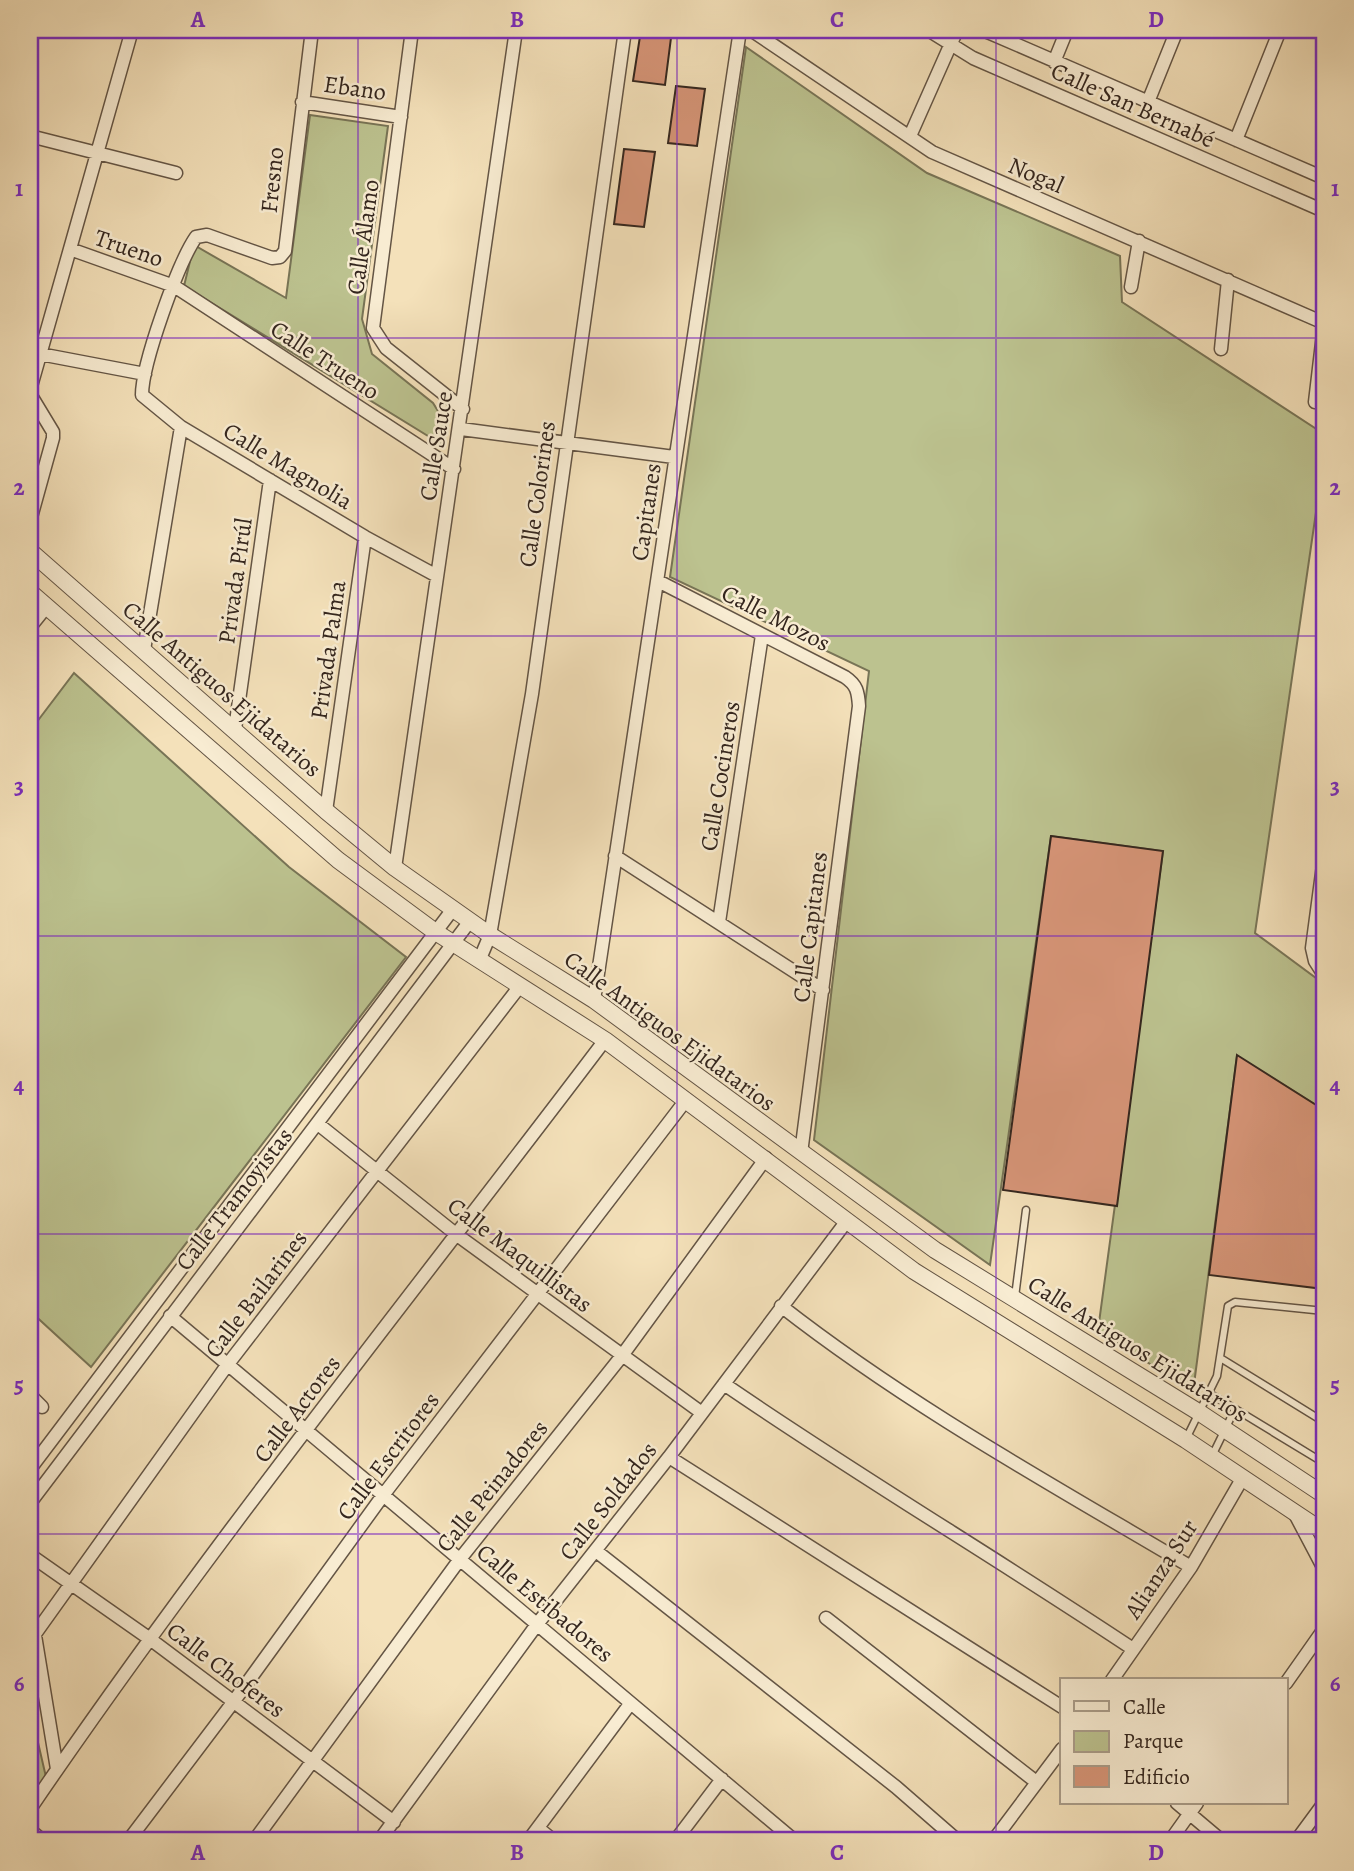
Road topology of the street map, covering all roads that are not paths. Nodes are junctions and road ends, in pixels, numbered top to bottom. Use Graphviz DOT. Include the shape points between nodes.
graph roads {
  1 [pos="132,30"];
  2 [pos="312,30"];
  3 [pos="412,30"];
  4 [pos="516,30"];
  5 [pos="625,30"];
  6 [pos="740,30"];
  7 [pos="751,30"];
  8 [pos="930,30"];
  9 [pos="957,30"];
  10 [pos="983,30"];
  11 [pos="1067,30"];
  12 [pos="1177,30"];
  13 [pos="1280,30"];
  14 [pos="950,46"];
  15 [pos="1054,62"];
  16 [pos="302,102"];
  17 [pos="1148,102"];
  18 [pos="401,117"];
  19 [pos="30,136"];
  20 [pos="909,136"];
  21 [pos="1236,140"];
  22 [pos="97,153"];
  23 [pos="176,173"];
  24 [pos="1324,178"];
  25 [pos="1324,211"];
  26 [pos="1139,241"];
  27 [pos="70,249"];
  28 [pos="1228,280"];
  29 [pos="174,286"];
  30 [pos="1131,287"];
  31 [pos="1324,325"];
  32 [pos="1221,349"];
  33 [pos="40,354"];
  34 [pos="145,374"];
  35 [pos="30,392"];
  36 [pos="1315,402"];
  37 [pos="463,409"];
  38 [pos="181,427"];
  39 [pos="461,429"];
  40 [pos="565,442"];
  41 [pos="674,457"];
  42 [pos="454,469"];
  43 [pos="270,480"];
  44 [pos="30,521"];
  45 [pos="365,537"];
  46 [pos="30,551"];
  47 [pos="437,576"];
  48 [pos="658,581"];
  49 [pos="30,592"];
  50 [pos="47,606"];
  51 [pos="30,627"];
  52 [pos="762,635"];
  53 [pos="144,650"];
  54 [pos="859,706"];
  55 [pos="235,729"];
  56 [pos="326,811"];
  57 [pos="615,856"];
  58 [pos="1324,858"];
  59 [pos="396,867"];
  60 [pos="453,909"];
  61 [pos="470,920"];
  62 [pos="719,922"];
  63 [pos="434,931"];
  64 [pos="490,934"];
  65 [pos="450,943"];
  66 [pos="479,961"];
  67 [pos="1324,975"];
  68 [pos="520,986"];
  69 [pos="823,990"];
  70 [pos="594,1000"];
  71 [pos="605,1040"];
  72 [pos="686,1100"];
  73 [pos="317,1124"];
  74 [pos="801,1153"];
  75 [pos="766,1158"];
  76 [pos="376,1170"];
  77 [pos="1026,1210"];
  78 [pos="846,1222"];
  79 [pos="457,1236"];
  80 [pos="539,1295"];
  81 [pos="1014,1299"];
  82 [pos="781,1306"];
  83 [pos="1324,1311"];
  84 [pos="170,1316"];
  85 [pos="621,1357"];
  86 [pos="1222,1359"];
  87 [pos="228,1364"];
  88 [pos="724,1384"];
  89 [pos="1209,1393"];
  90 [pos="30,1395"];
  91 [pos="43,1407"];
  92 [pos="1235,1409"];
  93 [pos="702,1413"];
  94 [pos="1200,1413"];
  95 [pos="1324,1422"];
  96 [pos="306,1429"];
  97 [pos="1225,1430"];
  98 [pos="1186,1440"];
  99 [pos="669,1457"];
  100 [pos="1211,1457"];
  101 [pos="1324,1463"];
  102 [pos="30,1469"];
  103 [pos="1242,1479"];
  104 [pos="384,1494"];
  105 [pos="1324,1495"];
  106 [pos="30,1503"];
  107 [pos="1295,1514"];
  108 [pos="1324,1532"];
  109 [pos="596,1551"];
  110 [pos="30,1555"];
  111 [pos="460,1559"];
  112 [pos="1191,1567"];
  113 [pos="1324,1569"];
  114 [pos="69,1584"];
  115 [pos="30,1605"];
  116 [pos="826,1618"];
  117 [pos="538,1623"];
  118 [pos="1324,1629"];
  119 [pos="34,1634"];
  120 [pos="150,1639"];
  121 [pos="1133,1649"];
  122 [pos="1113,1678"];
  123 [pos="1288,1680"];
  124 [pos="234,1701"];
  125 [pos="630,1704"];
  126 [pos="1060,1705"];
  127 [pos="1060,1751"];
  128 [pos="312,1762"];
  129 [pos="57,1769"];
  130 [pos="722,1779"];
  131 [pos="1035,1781"];
  132 [pos="1324,1803"];
  133 [pos="1193,1808"];
  134 [pos="30,1809"];
  135 [pos="394,1822"];
  136 [pos="538,1828"];
  137 [pos="30,1830"];
  138 [pos="43,1841"];
  139 [pos="128,1841"];
  140 [pos="254,1841"];
  141 [pos="379,1841"];
  142 [pos="528,1841"];
  143 [pos="554,1841"];
  144 [pos="675,1841"];
  145 [pos="795,1841"];
  146 [pos="958,1841"];
  147 [pos="993,1841"];
  148 [pos="1170,1841"];
  149 [pos="1222,1841"];
  150 [pos="1296,1841"];
  1 -- 22 [label="street"];
  2 -- 16 [label="street, Fresno"];
  3 -- 18 [label="street, Calle Álamo"];
  4 -- 37 [label="street, Calle Sauce"];
  5 -- 40 [label="street, Calle Colorines"];
  6 -- 41 [label="street, Capitanes"];
  7 -- 20 [label="street, Nogal"];
  8 -- 14 [label="street, Calle San Bernabé"];
  9 -- 14 [label="street"];
  10 -- 15 [label="street, Calle San Bernabé"];
  11 -- 15 [label="street"];
  12 -- 17 [label="street"];
  13 -- 21 [label="street"];
  14 -- 20 [label="street"];
  14 -- 25 [label="street, Calle San Bernabé"];
  15 -- 17 [label="street, Calle San Bernabé"];
  16 -- 18 [label="street, Ebano"];
  16 -- 29 [label="street, Fresno" via="285,251 279,257 264,257 207,235 195,237"];
  17 -- 21 [label="street, Calle San Bernabé"];
  18 -- 37 [label="street, Calle Álamo" via="373,328 386,348"];
  19 -- 22 [label="street"];
  20 -- 26 [label="street, Nogal" via="956,164"];
  21 -- 24 [label="street, Calle San Bernabé"];
  22 -- 23 [label="street"];
  22 -- 27 [label="street"];
  26 -- 28 [label="street, Nogal"];
  26 -- 30 [label="street"];
  27 -- 29 [label="street, Trueno"];
  27 -- 33 [label="street"];
  28 -- 31 [label="street, Nogal"];
  28 -- 32 [label="street"];
  29 -- 34 [label="street"];
  29 -- 42 [label="street, Calle Trueno"];
  31 -- 36 [label="street"];
  33 -- 34 [label="street"];
  33 -- 35 [label="street"];
  34 -- 38 [label="street, Calle Magnolia" via="145,399"];
  35 -- 44 [label="street" via="53,432"];
  37 -- 39 [label="street, Calle Sauce"];
  38 -- 43 [label="street, Calle Magnolia"];
  38 -- 53 [label="street"];
  39 -- 40 [label="street"];
  39 -- 42 [label="street, Calle Sauce"];
  40 -- 41 [label="street"];
  40 -- 64 [label="street, Calle Colorines" via="532,694"];
  41 -- 48 [label="street, Capitanes"];
  42 -- 47 [label="street, Calle Sauce"];
  43 -- 45 [label="street, Calle Magnolia"];
  43 -- 55 [label="street, Privada Pirúl"];
  45 -- 47 [label="street, Calle Magnolia"];
  45 -- 56 [label="street, Privada Palma"];
  46 -- 53 [label="street, Calle Antiguos Ejidatarios"];
  47 -- 59 [label="street, Calle Sauce"];
  48 -- 52 [label="street, Calle Mozos"];
  48 -- 57 [label="street, Capitanes"];
  49 -- 50 [label="street, Calle Antiguos Ejidatarios"];
  50 -- 51 [label="street"];
  50 -- 63 [label="street, Calle Antiguos Ejidatarios" via="338,860"];
  52 -- 54 [label="street, Calle Mozos" via="854,682"];
  52 -- 62 [label="street, Calle Cocineros"];
  53 -- 55 [label="street, Calle Antiguos Ejidatarios"];
  54 -- 69 [label="street, Calle Capitanes"];
  55 -- 56 [label="street, Calle Antiguos Ejidatarios"];
  56 -- 59 [label="street, Calle Antiguos Ejidatarios"];
  57 -- 62 [label="street"];
  57 -- 70 [label="street, Capitanes"];
  58 -- 67 [label="street" via="1313,936 1315,961"];
  59 -- 60 [label="street, Calle Antiguos Ejidatarios"];
  60 -- 61 [label="street, Calle Antiguos Ejidatarios"];
  60 -- 63 [label="street, Calle Tramoyistas"];
  61 -- 64 [label="street, Calle Antiguos Ejidatarios"];
  61 -- 65 [label="street, Calle Tramoyistas"];
  62 -- 69 [label="street"];
  63 -- 65 [label="street, Calle Antiguos Ejidatarios"];
  63 -- 102 [label="street, Calle Tramoyistas"];
  64 -- 66 [label="street, Calle Colorines"];
  64 -- 70 [label="street, Calle Antiguos Ejidatarios"];
  65 -- 66 [label="street, Calle Antiguos Ejidatarios"];
  65 -- 73 [label="street, Calle Tramoyistas"];
  66 -- 68 [label="street, Calle Antiguos Ejidatarios"];
  68 -- 71 [label="street, Calle Antiguos Ejidatarios"];
  68 -- 76 [label="street, Calle Bailarines"];
  69 -- 74 [label="street, Calle Capitanes"];
  70 -- 74 [label="street, Calle Antiguos Ejidatarios"];
  71 -- 72 [label="street, Calle Antiguos Ejidatarios"];
  71 -- 79 [label="street, Calle Actores"];
  72 -- 75 [label="street, Calle Antiguos Ejidatarios"];
  72 -- 80 [label="street, Calle Escritores"];
  73 -- 76 [label="street, Calle Maquillistas"];
  73 -- 84 [label="street, Calle Tramoyistas"];
  74 -- 81 [label="street, Calle Antiguos Ejidatarios" via="935,1250"];
  75 -- 78 [label="street, Calle Antiguos Ejidatarios"];
  75 -- 85 [label="street, Calle Peinadores"];
  76 -- 79 [label="street, Calle Maquillistas"];
  76 -- 87 [label="street, Calle Bailarines"];
  77 -- 81 [label="lane"];
  78 -- 82 [label="street, Calle Soldados"];
  78 -- 98 [label="street, Calle Antiguos Ejidatarios" via="914,1271"];
  79 -- 80 [label="street, Calle Maquillistas"];
  79 -- 96 [label="street, Calle Actores"];
  80 -- 85 [label="street, Calle Maquillistas"];
  80 -- 104 [label="street, Calle Escritores"];
  81 -- 94 [label="street, Calle Antiguos Ejidatarios"];
  82 -- 88 [label="street, Calle Soldados"];
  82 -- 112 [label="street" via="926,1409"];
  83 -- 86 [label="lane" via="1231,1303 1226,1311"];
  84 -- 87 [label="street, Calle Estibadores"];
  84 -- 106 [label="street, Calle Tramoyistas"];
  85 -- 93 [label="street, Calle Maquillistas"];
  85 -- 111 [label="street, Calle Peinadores"];
  86 -- 89 [label="lane"];
  86 -- 95 [label="lane"];
  87 -- 96 [label="street, Calle Estibadores"];
  87 -- 114 [label="street, Calle Bailarines"];
  88 -- 93 [label="street, Calle Soldados"];
  88 -- 121 [label="street"];
  89 -- 92 [label="lane"];
  89 -- 94 [label="lane"];
  90 -- 91 [label="street"];
  92 -- 97 [label="lane"];
  92 -- 101 [label="lane"];
  93 -- 99 [label="street, Calle Soldados"];
  94 -- 97 [label="street, Calle Antiguos Ejidatarios"];
  94 -- 98 [label="lane"];
  96 -- 104 [label="street, Calle Estibadores"];
  96 -- 120 [label="street, Calle Actores"];
  97 -- 100 [label="lane"];
  97 -- 105 [label="street, Calle Antiguos Ejidatarios"];
  98 -- 100 [label="street, Calle Antiguos Ejidatarios"];
  99 -- 109 [label="street, Calle Soldados"];
  99 -- 126 [label="street"];
  100 -- 103 [label="street, Calle Antiguos Ejidatarios"];
  103 -- 107 [label="street, Calle Antiguos Ejidatarios"];
  103 -- 112 [label="street, Alianza Sur"];
  104 -- 111 [label="street, Calle Estibadores"];
  104 -- 124 [label="street, Calle Escritores"];
  107 -- 108 [label="street, Calle Antiguos Ejidatarios"];
  107 -- 113 [label="street"];
  109 -- 117 [label="street, Calle Soldados"];
  109 -- 146 [label="street" via="885,1778"];
  110 -- 114 [label="street, Calle Choferes"];
  111 -- 117 [label="street, Calle Estibadores"];
  111 -- 128 [label="street, Calle Peinadores"];
  112 -- 121 [label="street, Alianza Sur"];
  114 -- 119 [label="street, Calle Bailarines"];
  114 -- 120 [label="street, Calle Choferes"];
  115 -- 119 [label="street"];
  116 -- 131 [label="street"];
  117 -- 125 [label="street, Calle Estibadores"];
  117 -- 135 [label="street, Calle Soldados"];
  118 -- 123 [label="street"];
  119 -- 129 [label="street"];
  120 -- 124 [label="street, Calle Choferes"];
  120 -- 129 [label="street, Calle Actores"];
  121 -- 122 [label="street, Alianza Sur"];
  124 -- 128 [label="street, Calle Choferes"];
  124 -- 139 [label="street, Calle Escritores"];
  125 -- 130 [label="street, Calle Estibadores"];
  125 -- 136 [label="street"];
  127 -- 131 [label="street"];
  128 -- 135 [label="street, Calle Choferes"];
  128 -- 140 [label="street, Calle Peinadores"];
  129 -- 134 [label="street, Calle Actores"];
  130 -- 144 [label="street"];
  130 -- 145 [label="street, Calle Estibadores"];
  131 -- 147 [label="street"];
  132 -- 150 [label="street"];
  133 -- 148 [label="street"];
  133 -- 149 [label="street"];
  135 -- 141 [label="street, Calle Soldados"];
  136 -- 142 [label="street"];
  136 -- 143 [label="street"];
  137 -- 138 [label="street"];
}
